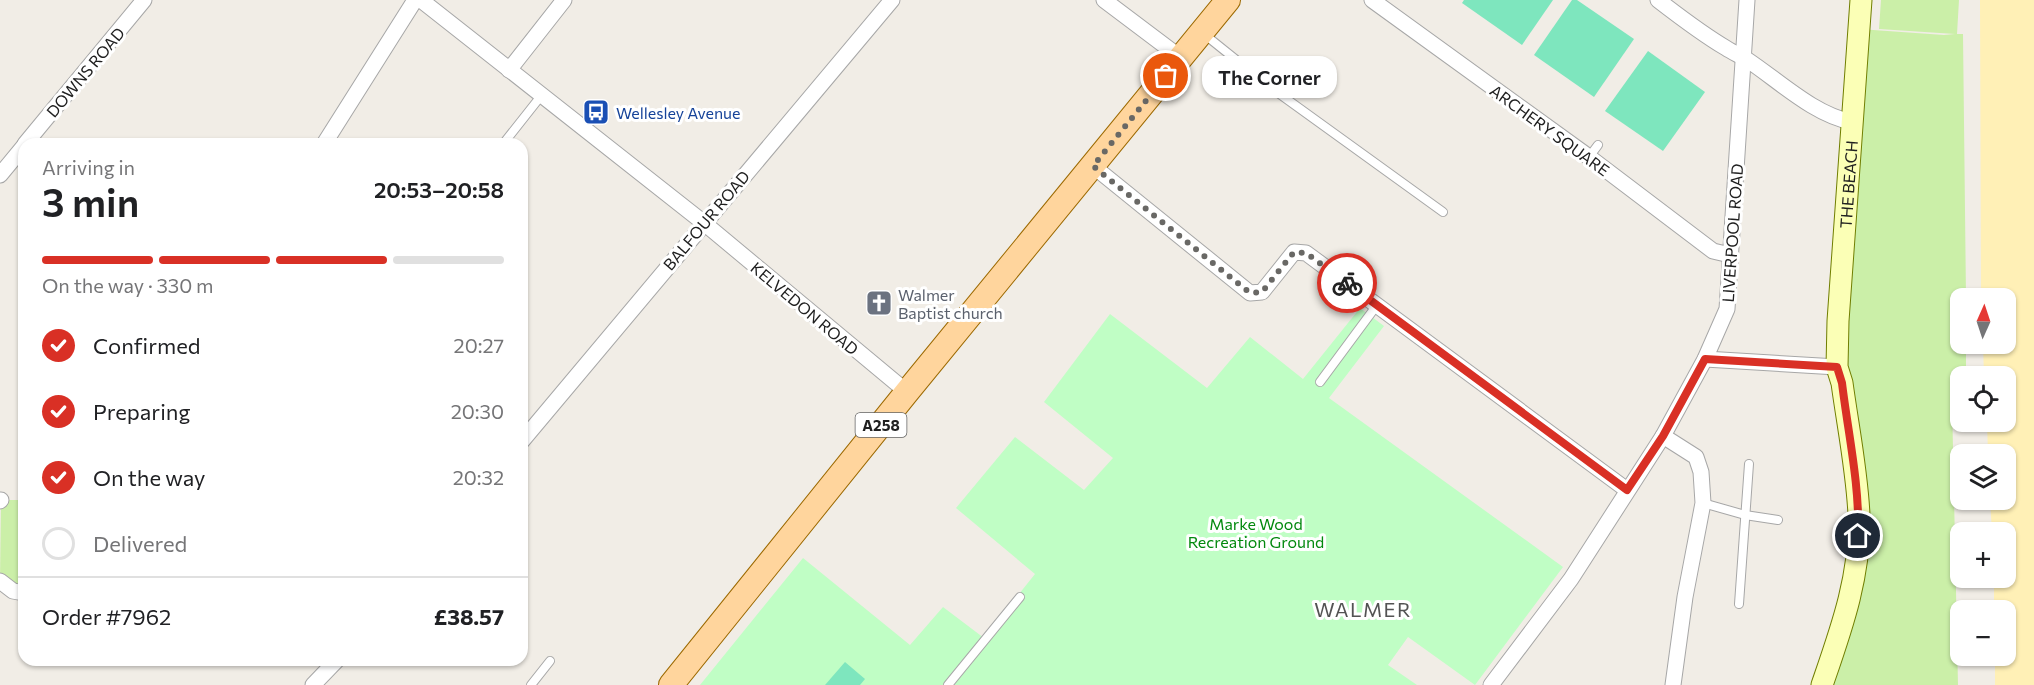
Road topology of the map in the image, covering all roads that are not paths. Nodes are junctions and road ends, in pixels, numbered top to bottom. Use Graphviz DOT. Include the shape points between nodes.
graph roads {
  1 [pos="144,0"];
  2 [pos="415,0"];
  3 [pos="421,0"];
  4 [pos="564,0"];
  5 [pos="891,0"];
  6 [pos="1104,0"];
  7 [pos="1228,0"];
  8 [pos="1372,0"];
  9 [pos="1658,0"];
  10 [pos="1747,0"];
  11 [pos="1861,0"];
  12 [pos="1202,33"];
  13 [pos="1181,57"];
  14 [pos="1743,57"];
  15 [pos="509,70"];
  16 [pos="541,96"];
  17 [pos="1852,122"];
  18 [pos="31,138"];
  19 [pos="328,138"];
  20 [pos="508,138"];
  21 [pos="18,153"];
  22 [pos="1093,166"];
  23 [pos="0,175"];
  24 [pos="1443,212"];
  25 [pos="704,223"];
  26 [pos="1730,255"];
  27 [pos="1377,305"];
  28 [pos="1705,359"];
  29 [pos="1837,367"];
  30 [pos="1320,382"];
  31 [pos="907,392"];
  32 [pos="528,434"];
  33 [pos="1663,436"];
  34 [pos="1749,464"];
  35 [pos="1627,490"];
  36 [pos="1703,503"];
  37 [pos="1745,515"];
  38 [pos="1778,520"];
  39 [pos="0,581"];
  40 [pos="18,592"];
  41 [pos="1020,597"];
  42 [pos="1739,604"];
  43 [pos="550,662"];
  44 [pos="331,666"];
  45 [pos="313,685"];
  46 [pos="531,685"];
  47 [pos="670,685"];
  48 [pos="948,685"];
  49 [pos="1491,685"];
  50 [pos="1672,685"];
  51 [pos="1822,685"];
  1 -- 18 [label="street, DOWNS ROAD"];
  2 -- 19 [label="street"];
  3 -- 15 [label="street, KELVEDON ROAD"];
  4 -- 15 [label="street"];
  5 -- 25 [label="street, BALFOUR ROAD"];
  6 -- 13 [label="street"];
  7 -- 12 [label="main road, A258"];
  8 -- 26 [label="street, ARCHERY SQUARE" via="1593,151 1713,251"];
  9 -- 14 [label="street"];
  10 -- 14 [label="street, LIVERPOOL ROAD"];
  11 -- 17 [label="street, THE BEACH"];
  12 -- 13 [label="main road, A258"];
  12 -- 24 [label="lane"];
  13 -- 22 [label="main road, A258"];
  14 -- 17 [label="street" via="1820,110"];
  14 -- 26 [label="street, LIVERPOOL ROAD"];
  15 -- 16 [label="street, KELVEDON ROAD"];
  16 -- 20 [label="lane"];
  16 -- 25 [label="street, KELVEDON ROAD"];
  17 -- 29 [label="street, THE BEACH"];
  21 -- 23 [label="street, DOWNS ROAD"];
  22 -- 27 [label="street" via="1250,293 1262,292 1294,252 1306,253"];
  22 -- 31 [label="main road, A258"];
  25 -- 31 [label="street, KELVEDON ROAD"];
  25 -- 32 [label="street, BALFOUR ROAD"];
  26 -- 28 [label="street, LIVERPOOL ROAD" via="1727,309"];
  27 -- 30 [label="lane"];
  27 -- 35 [label="street"];
  28 -- 29 [label="street"];
  28 -- 33 [label="street, LIVERPOOL ROAD"];
  29 -- 51 [label="street, THE BEACH" via="1859,516 1851,594"];
  31 -- 47 [label="main road, A258"];
  33 -- 35 [label="street, LIVERPOOL ROAD"];
  33 -- 36 [label="street" via="1696,457"];
  34 -- 37 [label="lane"];
  35 -- 49 [label="street, LIVERPOOL ROAD" via="1571,579"];
  36 -- 37 [label="lane"];
  36 -- 50 [label="street"];
  37 -- 38 [label="lane"];
  37 -- 42 [label="lane"];
  39 -- 40 [label="street"];
  41 -- 48 [label="lane"];
  43 -- 46 [label="lane"];
  44 -- 45 [label="street"];
}
